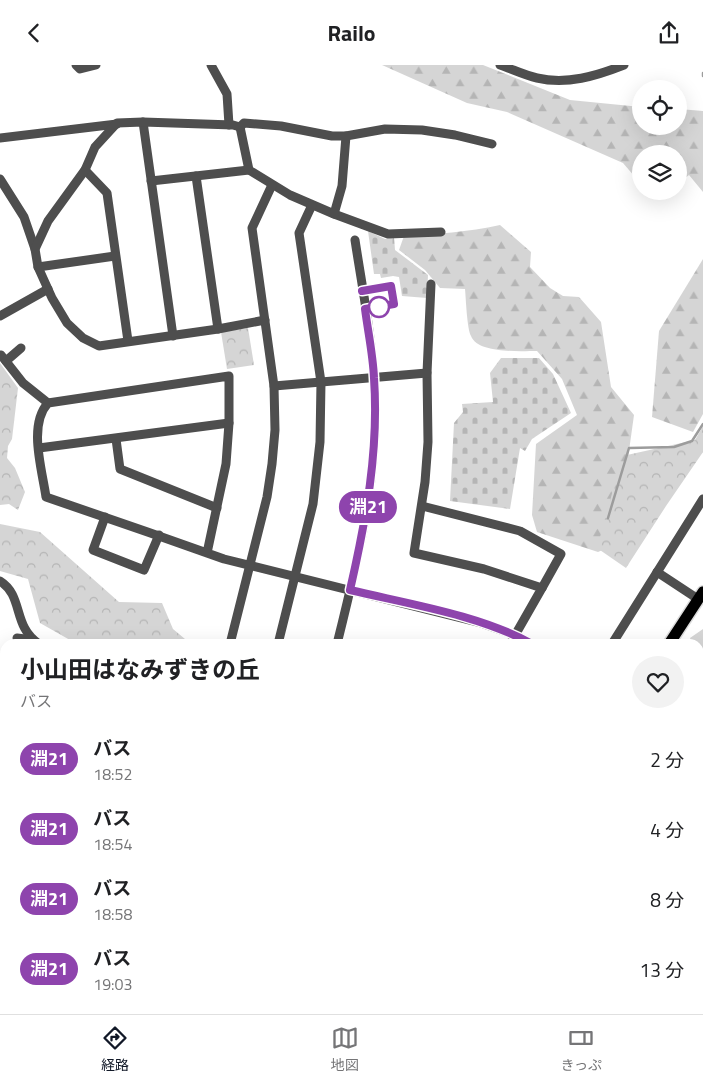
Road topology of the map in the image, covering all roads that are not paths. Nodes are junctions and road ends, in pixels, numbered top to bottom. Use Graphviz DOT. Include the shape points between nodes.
graph roads {
  1 [pos="76,65"];
  2 [pos="96,65"];
  3 [pos="211,65"];
  4 [pos="500,65"];
  5 [pos="624,65"];
  6 [pos="143,122"];
  7 [pos="117,123"];
  8 [pos="229,125"];
  9 [pos="240,127"];
  10 [pos="346,136"];
  11 [pos="0,139"];
  12 [pos="492,144"];
  13 [pos="85,170"];
  14 [pos="249,170"];
  15 [pos="196,176"];
  16 [pos="0,179"];
  17 [pos="151,181"];
  18 [pos="272,185"];
  19 [pos="312,205"];
  20 [pos="334,214"];
  21 [pos="441,232"];
  22 [pos="355,240"];
  23 [pos="35,249"];
  24 [pos="114,255"];
  25 [pos="38,267"];
  26 [pos="432,284"];
  27 [pos="48,289"];
  28 [pos="362,291"];
  29 [pos="365,309"];
  30 [pos="0,316"];
  31 [pos="265,321"];
  32 [pos="218,329"];
  33 [pos="173,336"];
  34 [pos="128,341"];
  35 [pos="21,348"];
  36 [pos="428,373"];
  37 [pos="374,377"];
  38 [pos="321,382"];
  39 [pos="274,386"];
  40 [pos="48,403"];
  41 [pos="229,423"];
  42 [pos="116,439"];
  43 [pos="39,448"];
  44 [pos="703,499"];
  45 [pos="422,506"];
  46 [pos="217,507"];
  47 [pos="105,517"];
  48 [pos="159,535"];
  49 [pos="207,553"];
  50 [pos="251,566"];
  51 [pos="657,572"];
  52 [pos="295,576"];
  53 [pos="0,581"];
  54 [pos="542,588"];
  55 [pos="350,590"];
  56 [pos="701,595"];
  57 [pos="516,635"];
  58 [pos="17,638"];
  59 [pos="22,639"];
  60 [pos="34,639"];
  61 [pos="231,639"];
  62 [pos="279,639"];
  63 [pos="338,639"];
  64 [pos="513,639"];
  65 [pos="523,639"];
  66 [pos="615,639"];
  67 [pos="672,639"];
  1 -- 2 [label="street" via="80,69"];
  3 -- 8 [label="street" via="227,94"];
  4 -- 5 [label="street" via="558,81 598,75"];
  6 -- 7 [label="street"];
  6 -- 8 [label="street"];
  6 -- 17 [label="street"];
  7 -- 11 [label="street"];
  7 -- 13 [label="street" via="95,147"];
  8 -- 9 [label="street"];
  9 -- 10 [label="street" via="244,123 281,126"];
  9 -- 14 [label="street"];
  10 -- 12 [label="street" via="385,129 422,129"];
  10 -- 20 [label="street" via="342,186"];
  13 -- 23 [label="street" via="48,221"];
  13 -- 24 [label="street" via="107,193"];
  14 -- 15 [label="street"];
  14 -- 18 [label="street"];
  15 -- 17 [label="street"];
  15 -- 32 [label="street"];
  16 -- 23 [label="street" via="24,217"];
  17 -- 33 [label="street"];
  18 -- 19 [label="street"];
  18 -- 31 [label="street" via="252,227"];
  19 -- 20 [label="street"];
  19 -- 38 [label="street" via="299,233"];
  20 -- 21 [label="street" via="388,234"];
  22 -- 28 [label="street"];
  23 -- 25 [label="street"];
  24 -- 25 [label="street"];
  24 -- 34 [label="street"];
  25 -- 27 [label="street"];
  26 -- 36 [label="street"];
  27 -- 30 [label="street"];
  27 -- 34 [label="street" via="67,323 83,338 99,345"];
  28 -- 29 [label="street"];
  28 -- 29 [label="street" via="391,286 394,304"];
  29 -- 37 [label="street"];
  31 -- 32 [label="street"];
  31 -- 39 [label="street"];
  32 -- 33 [label="street"];
  33 -- 34 [label="street"];
  35 -- 40 [label="street" via="4,358 23,383"];
  36 -- 37 [label="street"];
  36 -- 45 [label="street" via="428,441"];
  37 -- 38 [label="street"];
  37 -- 55 [label="street" via="372,472 366,520"];
  38 -- 39 [label="street"];
  38 -- 52 [label="street" via="320,442 313,504"];
  39 -- 50 [label="street" via="272,464"];
  40 -- 41 [label="street" via="229,376"];
  40 -- 43 [label="street" via="42,408 36,431"];
  41 -- 42 [label="street"];
  41 -- 46 [label="street" via="226,464"];
  42 -- 43 [label="street"];
  42 -- 46 [label="street" via="120,469"];
  43 -- 47 [label="street" via="46,497"];
  44 -- 51 [label="street"];
  45 -- 54 [label="street" via="414,553 484,569"];
  45 -- 54 [label="street" via="520,531 561,554"];
  46 -- 49 [label="street"];
  47 -- 48 [label="street"];
  47 -- 48 [label="street" via="93,550 144,570"];
  48 -- 49 [label="street"];
  49 -- 50 [label="street"];
  50 -- 52 [label="street"];
  50 -- 61 [label="street"];
  51 -- 56 [label="street"];
  51 -- 66 [label="street"];
  52 -- 55 [label="street"];
  52 -- 62 [label="street"];
  53 -- 60 [label="street" via="13,593 21,623"];
  54 -- 57 [label="street"];
  55 -- 57 [label="street" via="472,620"];
  55 -- 63 [label="street"];
  56 -- 67 [label="main road"];
  57 -- 64 [label="street"];
  57 -- 65 [label="street"];
  58 -- 59 [label="street"];
}
